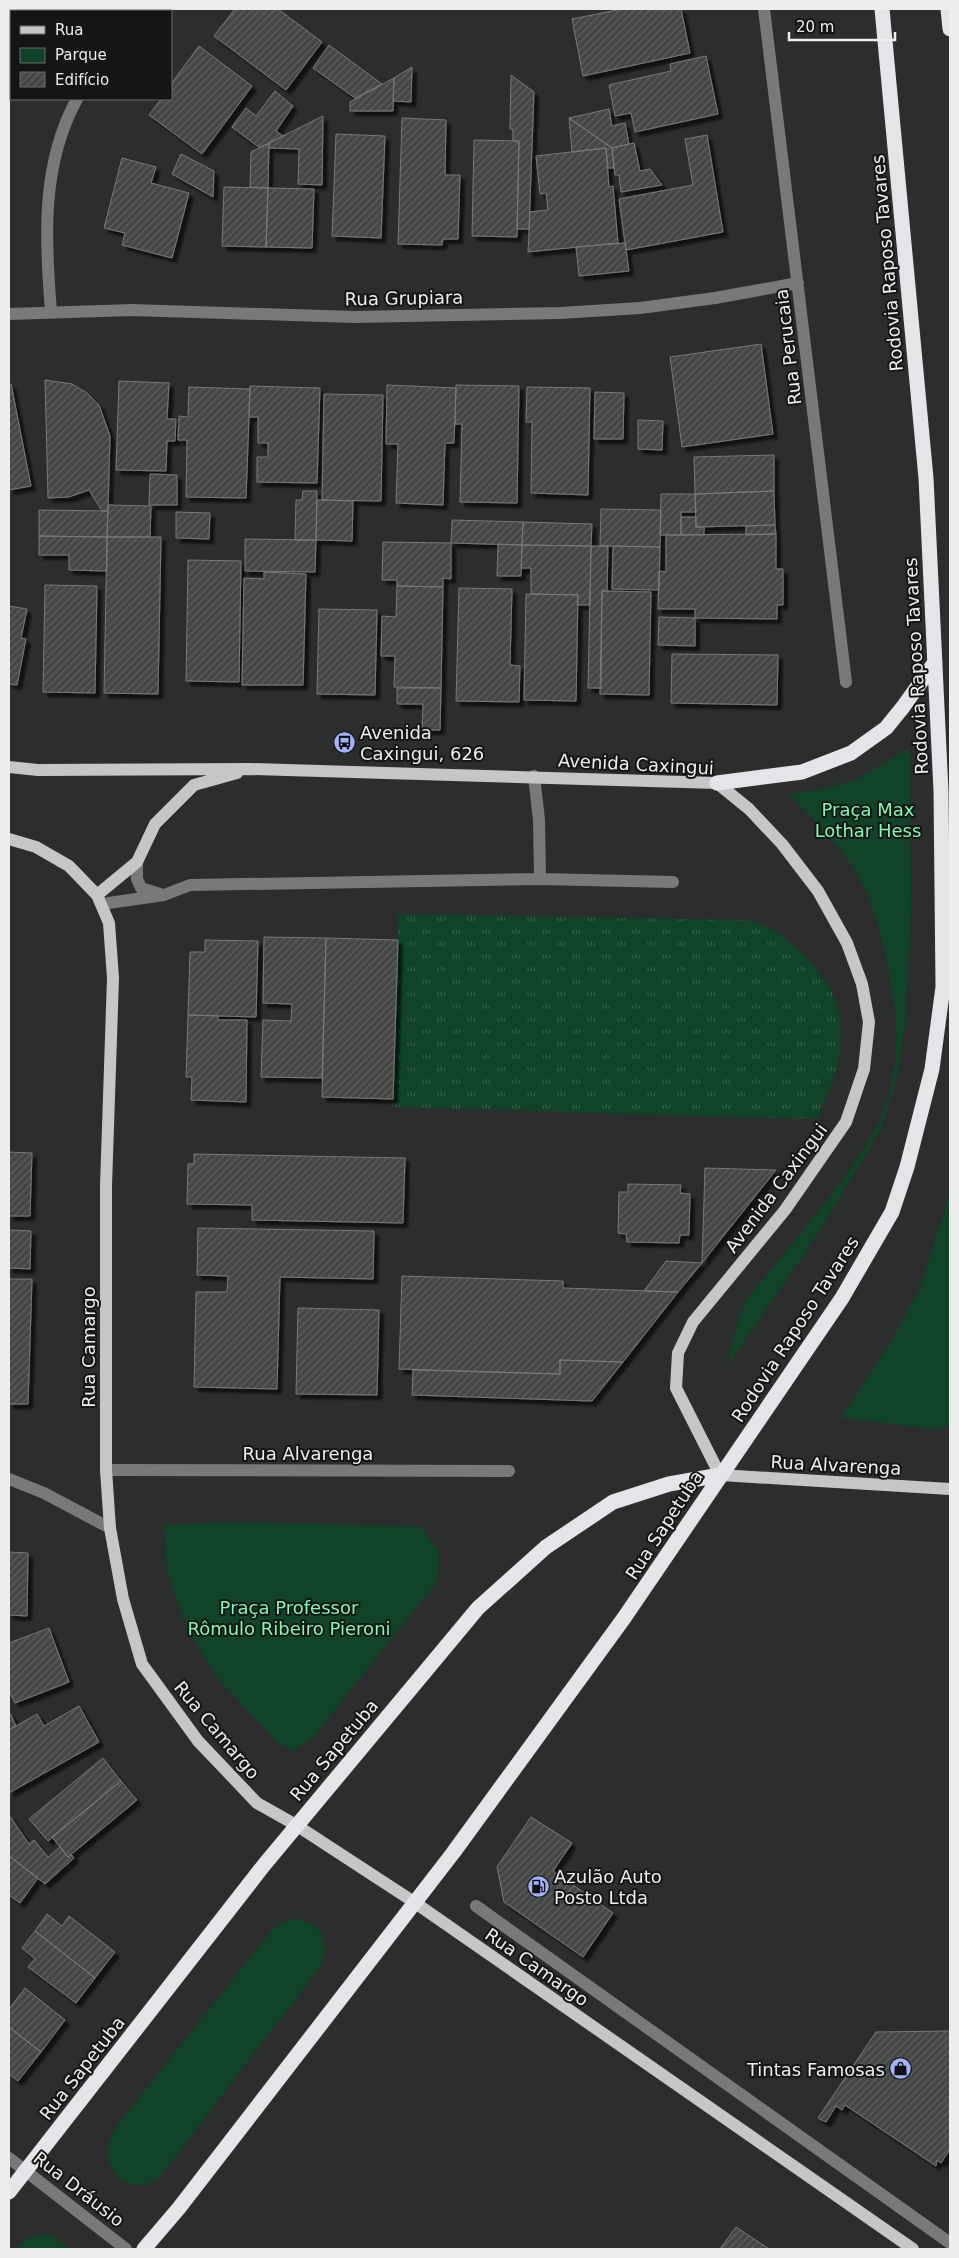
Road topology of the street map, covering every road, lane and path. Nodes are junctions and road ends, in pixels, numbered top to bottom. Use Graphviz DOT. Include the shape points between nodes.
graph roads {
  1 [pos="764,9"];
  2 [pos="882,9"];
  3 [pos="948,9"];
  4 [pos="950,29"];
  5 [pos="76,100"];
  6 [pos="798,283"];
  7 [pos="51,311"];
  8 [pos="9,314"];
  9 [pos="935,662"];
  10 [pos="846,682"];
  11 [pos="9,767"];
  12 [pos="251,769"];
  13 [pos="534,776"];
  14 [pos="717,783"];
  15 [pos="9,839"];
  16 [pos="137,862"];
  17 [pos="540,879"];
  18 [pos="673,882"];
  19 [pos="164,895"];
  20 [pos="100,899"];
  21 [pos="106,1470"];
  22 [pos="509,1471"];
  23 [pos="720,1475"];
  24 [pos="9,1479"];
  25 [pos="950,1490"];
  26 [pos="110,1528"];
  27 [pos="296,1825"];
  28 [pos="414,1902"];
  29 [pos="476,1906"];
  30 [pos="9,2158"];
  31 [pos="27,2170"];
  32 [pos="9,2192"];
  33 [pos="950,2242"];
  34 [pos="126,2249"];
  35 [pos="144,2249"];
  36 [pos="913,2249"];
  1 -- 6 [label="street, Rua Perucaia"];
  2 -- 9 [label="highway, Rodovia Raposo Tavares" via="926,478"];
  3 -- 4 [label="highway"];
  5 -- 7 [label="street" via="64,125 49,187 46,242"];
  6 -- 7 [label="street, Rua Grupiara" via="640,308 560,314 354,317 132,310"];
  6 -- 10 [label="street, Rua Perucaia"];
  7 -- 8 [label="street, Rua Grupiara"];
  9 -- 14 [label="highway" via="886,728 851,752 802,772"];
  9 -- 23 [label="highway, Rodovia Raposo Tavares" via="941,791 943,987 932,1069 916,1138 892,1212 842,1298"];
  11 -- 12 [label="main road, Avenida Caxingui" via="38,770"];
  12 -- 13 [label="main road, Avenida Caxingui"];
  12 -- 16 [label="main road" via="194,785 155,824"];
  13 -- 14 [label="main road, Avenida Caxingui"];
  13 -- 17 [label="street"];
  14 -- 23 [label="main road, Avenida Caxingui" via="749,809 782,844 818,891 847,943 862,984 870,1022 864,1069 846,1122 785,1210 693,1322 678,1354 676,1388"];
  15 -- 20 [label="main road" via="36,847 69,866"];
  16 -- 19 [label="street" via="137,879 141,888"];
  16 -- 20 [label="main road"];
  17 -- 18 [label="street"];
  17 -- 19 [label="street" via="190,885"];
  19 -- 20 [label="street"];
  20 -- 21 [label="main road, Rua Camargo" via="109,923 113,978 106,1186"];
  21 -- 22 [label="street, Rua Alvarenga"];
  21 -- 26 [label="main road, Rua Camargo"];
  23 -- 25 [label="main road, Rua Alvarenga"];
  23 -- 27 [label="highway, Rua Sapetuba" via="669,1484 613,1502 546,1546 478,1608"];
  23 -- 28 [label="highway, Rua Sapetuba" via="624,1618"];
  24 -- 26 [label="street" via="44,1493"];
  26 -- 27 [label="main road, Rua Camargo" via="123,1599 142,1664 198,1740 235,1781 256,1802"];
  27 -- 28 [label="main road, Rua Camargo"];
  27 -- 31 [label="highway, Rua Sapetuba"];
  28 -- 35 [label="highway, Rua Sapetuba"];
  28 -- 36 [label="main road, Rua Camargo"];
  29 -- 33 [label="street"];
  30 -- 31 [label="street, Rua Dráusio"];
  31 -- 32 [label="highway, Rua Sapetuba"];
  31 -- 34 [label="street, Rua Dráusio"];
}
